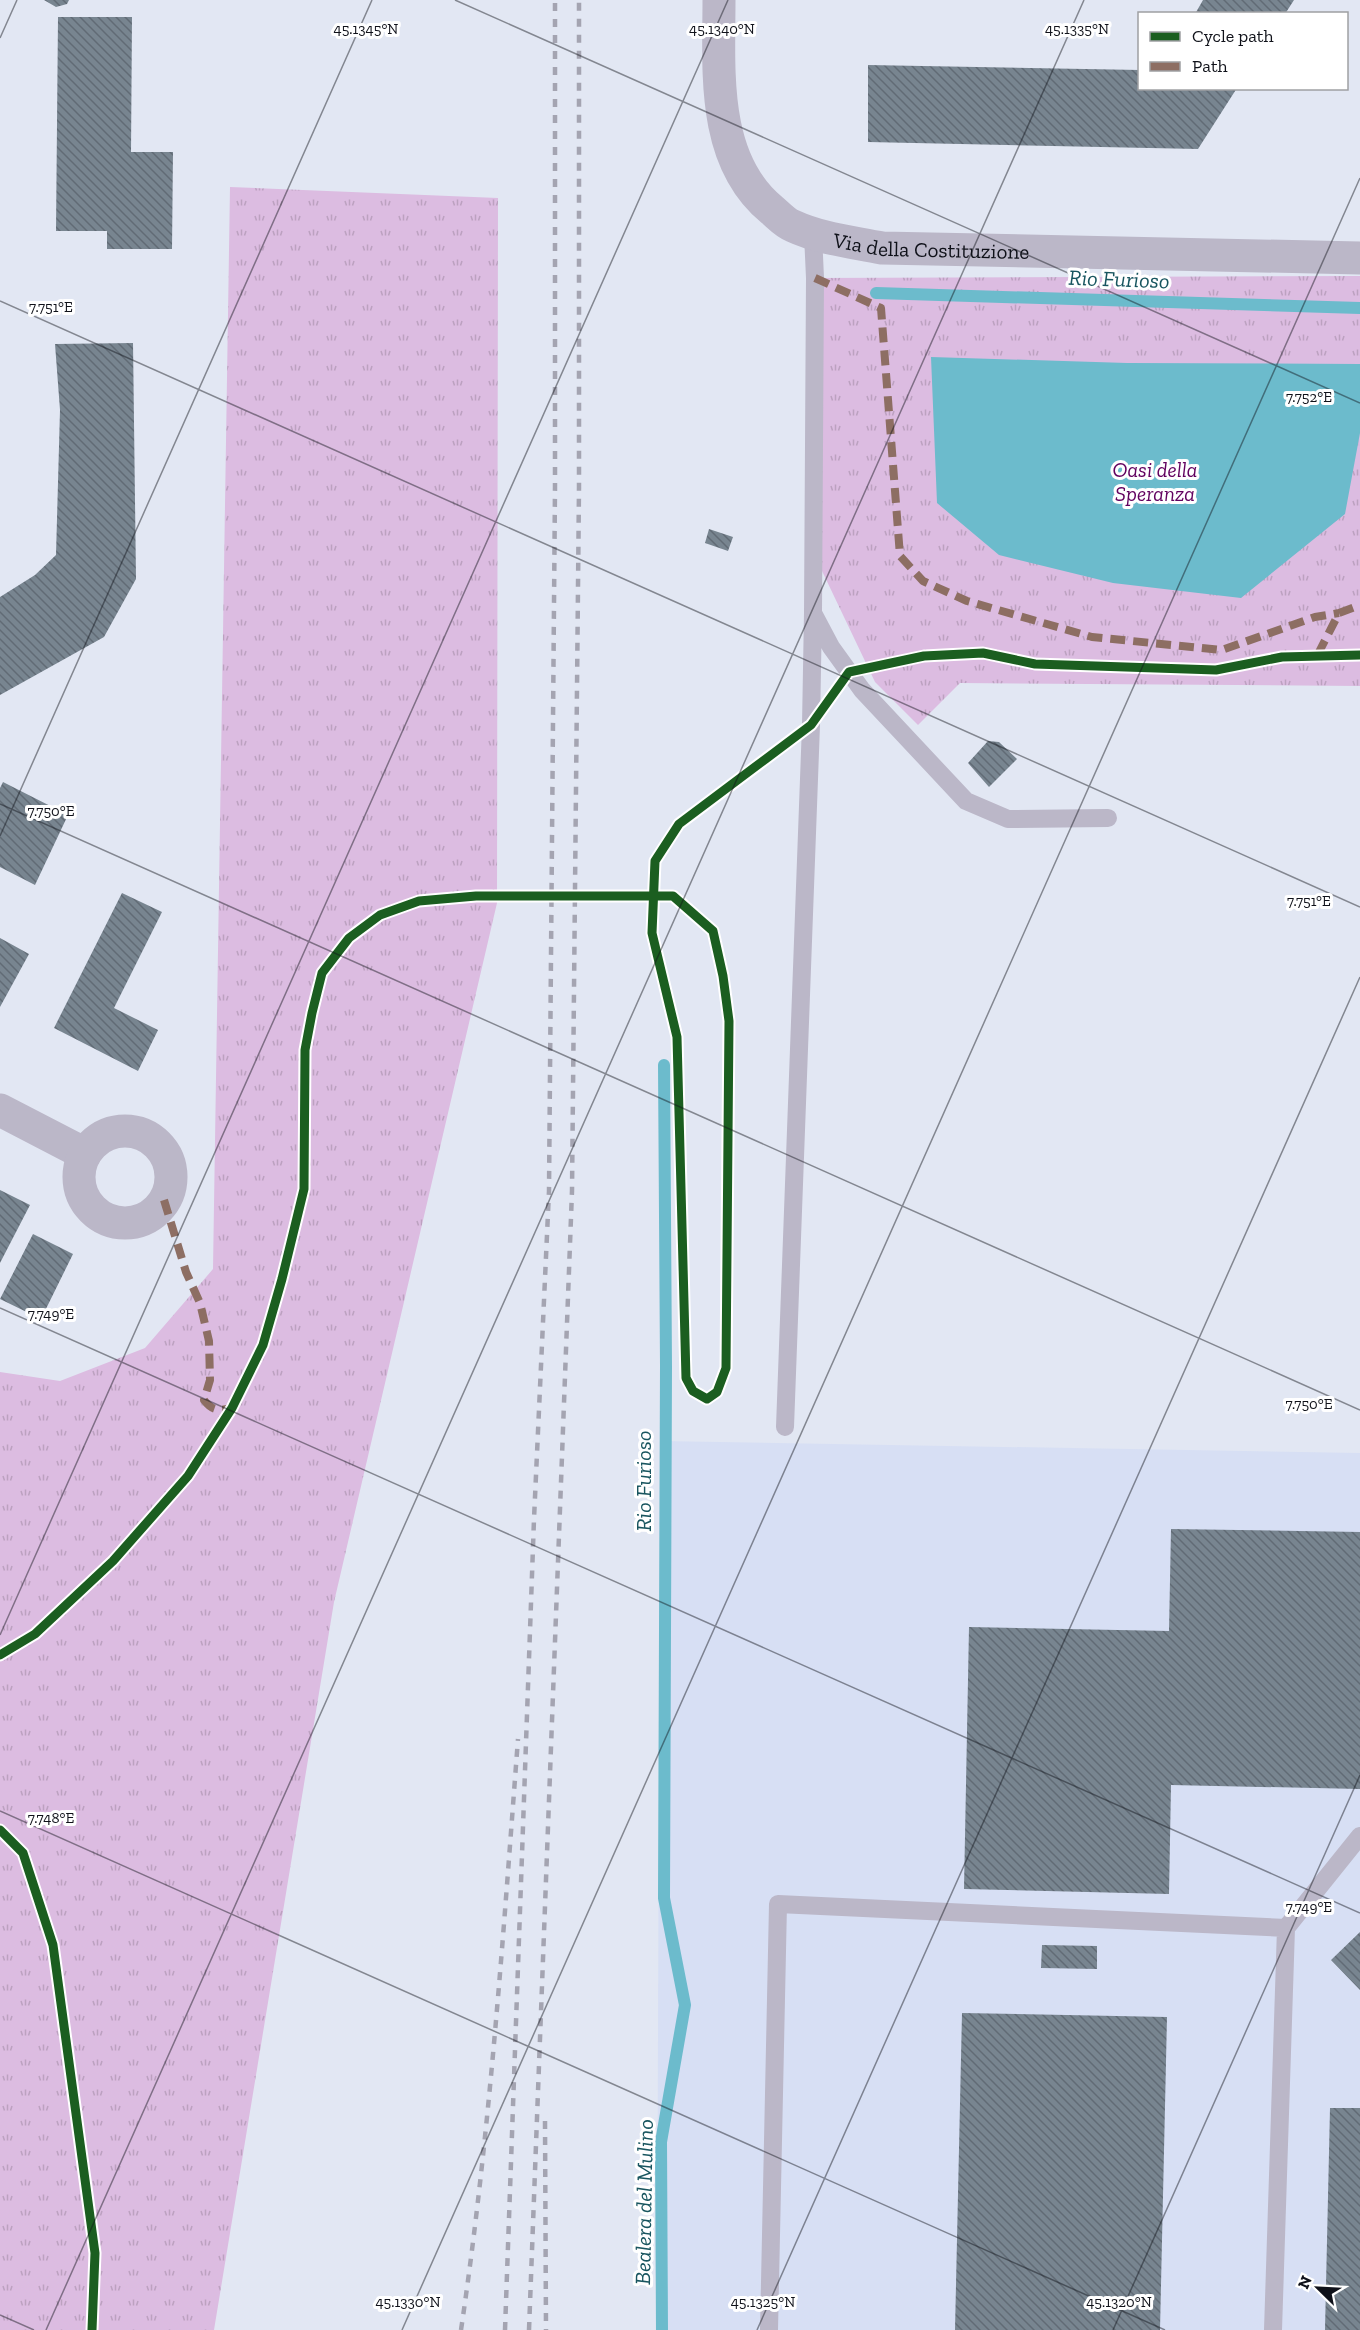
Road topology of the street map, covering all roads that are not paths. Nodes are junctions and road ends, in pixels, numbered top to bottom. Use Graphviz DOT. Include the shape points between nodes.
graph roads {
  1 [pos="719,0"];
  2 [pos="813,234"];
  3 [pos="1360,258"];
  4 [pos="813,613"];
  5 [pos="1108,818"];
  6 [pos="0,1110"];
  7 [pos="85,1154"];
  8 [pos="785,1427"];
  9 [pos="1360,1836"];
  10 [pos="1286,1928"];
  11 [pos="769,2330"];
  12 [pos="1274,2330"];
  1 -- 2 [label="street, Via della Costituzione" via="723,124 739,171 761,201 791,225"];
  2 -- 3 [label="street, Via della Costituzione" via="882,248"];
  2 -- 4 [label="lane"];
  4 -- 5 [label="lane" via="831,647 862,690 966,801 1008,819"];
  4 -- 8 [label="lane"];
  6 -- 7 [label="street"];
  9 -- 10 [label="lane"];
  10 -- 11 [label="lane" via="778,1904"];
  10 -- 12 [label="lane"];
}
